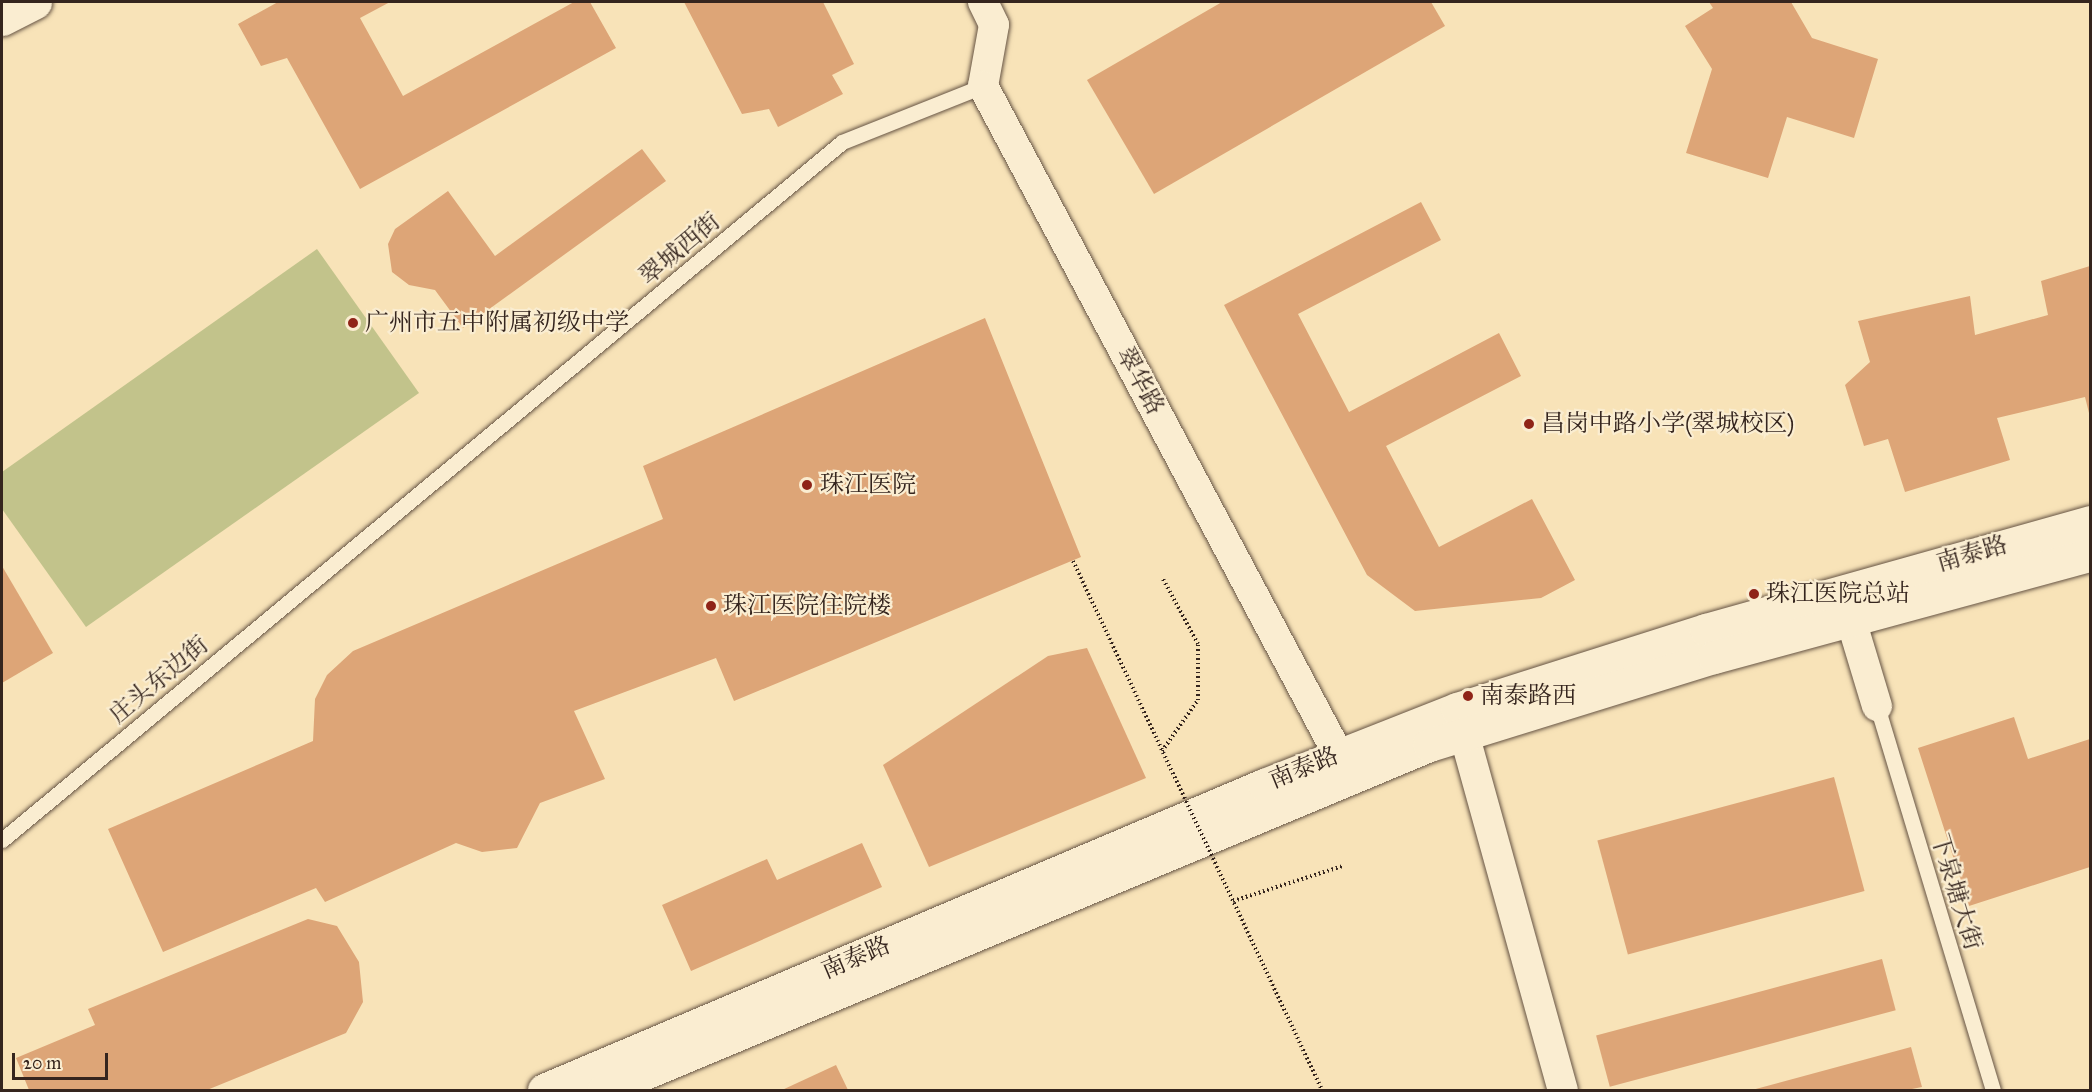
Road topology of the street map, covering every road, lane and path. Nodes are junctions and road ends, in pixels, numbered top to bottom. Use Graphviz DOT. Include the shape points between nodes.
graph roads {
  1 [pos="35,2"];
  2 [pos="983,2"];
  3 [pos="2,20"];
  4 [pos="983,86"];
  5 [pos="2091,522"];
  6 [pos="346,555"];
  7 [pos="2091,555"];
  8 [pos="1073,561"];
  9 [pos="1163,579"];
  10 [pos="1851,620"];
  11 [pos="1877,706"];
  12 [pos="1461,721"];
  13 [pos="1162,751"];
  14 [pos="1338,754"];
  15 [pos="2,840"];
  16 [pos="1343,866"];
  17 [pos="1233,902"];
  18 [pos="544,1090"];
  19 [pos="604,1090"];
  20 [pos="1322,1090"];
  21 [pos="1563,1090"];
  22 [pos="1993,1090"];
  1 -- 3 [label="main road"];
  2 -- 4 [label="street" via="994,25"];
  4 -- 6 [label="lane, 翠城西街" via="842,142"];
  4 -- 14 [label="street, 翠华路"];
  5 -- 12 [label="main road, 南泰路" via="1706,630"];
  6 -- 15 [label="lane, 庄头东边街"];
  7 -- 10 [label="main road, 南泰路"];
  8 -- 13 [label="path, bridge"];
  9 -- 13 [label="path" via="1198,644 1198,700"];
  10 -- 11 [label="street"];
  10 -- 12 [label="main road, 南泰路"];
  11 -- 22 [label="lane, 下泉塘大街"];
  12 -- 14 [label="main road, 南泰路"];
  12 -- 19 [label="main road, 南泰路" via="1310,794"];
  12 -- 21 [label="street"];
  13 -- 17 [label="path, bridge"];
  14 -- 18 [label="main road, 南泰路"];
  16 -- 17 [label="path"];
  17 -- 20 [label="path, bridge"];
}
